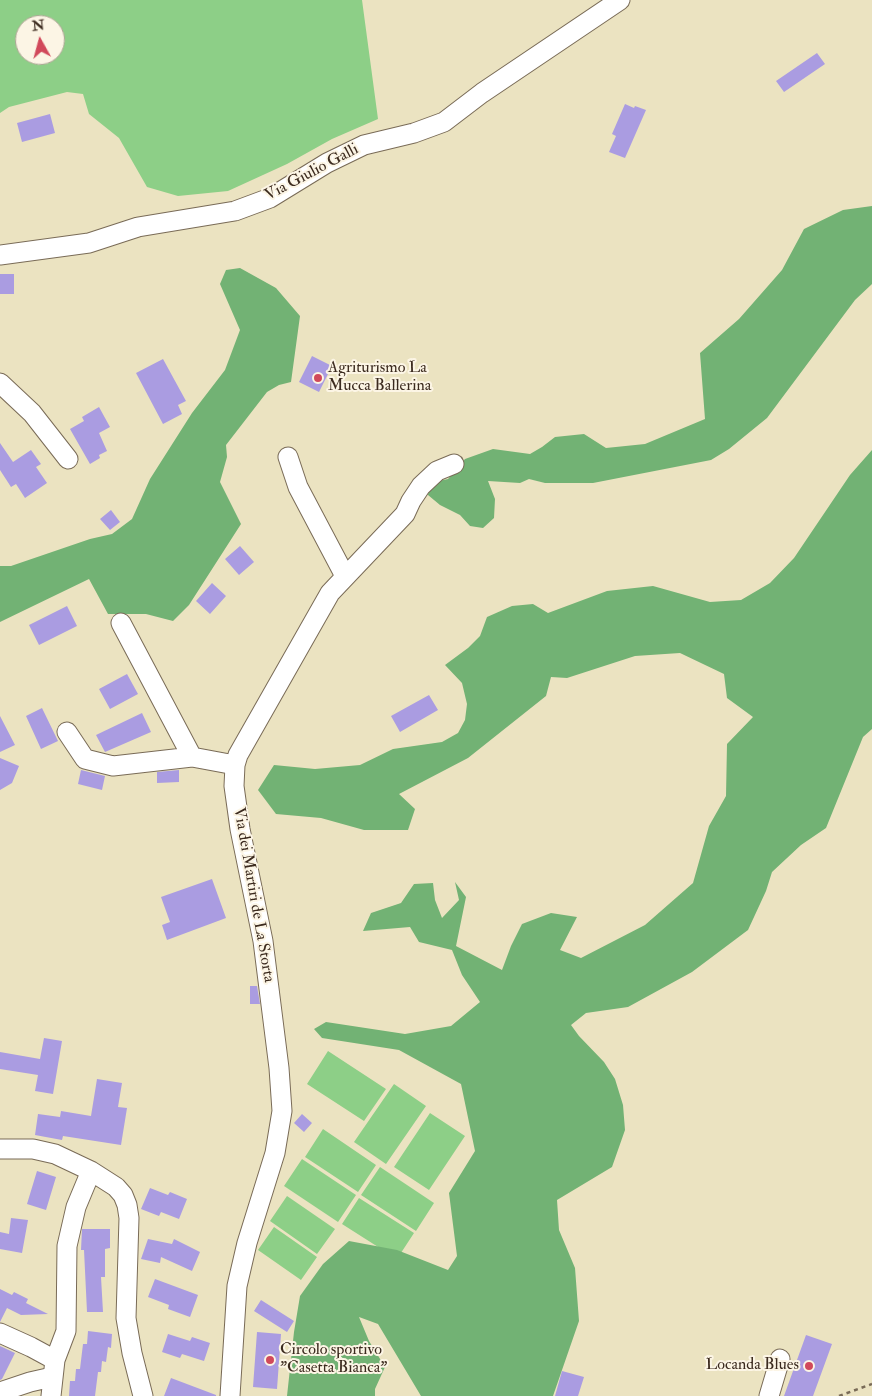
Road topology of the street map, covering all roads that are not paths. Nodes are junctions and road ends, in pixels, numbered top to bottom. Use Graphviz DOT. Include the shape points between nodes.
graph roads {
  1 [pos="620,0"];
  2 [pos="0,255"];
  3 [pos="0,383"];
  4 [pos="288,456"];
  5 [pos="68,459"];
  6 [pos="454,464"];
  7 [pos="345,576"];
  8 [pos="121,623"];
  9 [pos="67,732"];
  10 [pos="192,757"];
  11 [pos="235,766"];
  12 [pos="0,1149"];
  13 [pos="91,1171"];
  14 [pos="0,1333"];
  15 [pos="780,1359"];
  16 [pos="54,1369"];
  17 [pos="0,1392"];
  18 [pos="51,1396"];
  19 [pos="143,1396"];
  20 [pos="230,1396"];
  21 [pos="769,1396"];
  1 -- 2 [label="street, Via Giulio Galli" via="444,122 364,145 270,198 235,211 138,227 90,243"];
  3 -- 5 [label="street" via="32,414"];
  4 -- 7 [label="street" via="298,487"];
  6 -- 7 [label="street, Via dei Martiri de La Storta" via="437,471 421,486 405,514"];
  7 -- 11 [label="street, Via dei Martiri de La Storta" via="330,593 241,747"];
  8 -- 10 [label="street"];
  9 -- 10 [label="street" via="85,759 113,766"];
  10 -- 11 [label="street"];
  11 -- 20 [label="street, Via dei Martiri de La Storta" via="234,786 240,829 263,941 282,1111 275,1153 237,1286"];
  12 -- 13 [label="street" via="40,1150"];
  13 -- 16 [label="street" via="71,1226 66,1264 66,1331"];
  13 -- 19 [label="street" via="116,1187 127,1205 126,1318"];
  14 -- 16 [label="street" via="31,1347"];
  15 -- 21 [label="street"];
  16 -- 17 [label="street" via="30,1382"];
  16 -- 18 [label="street"];
}
